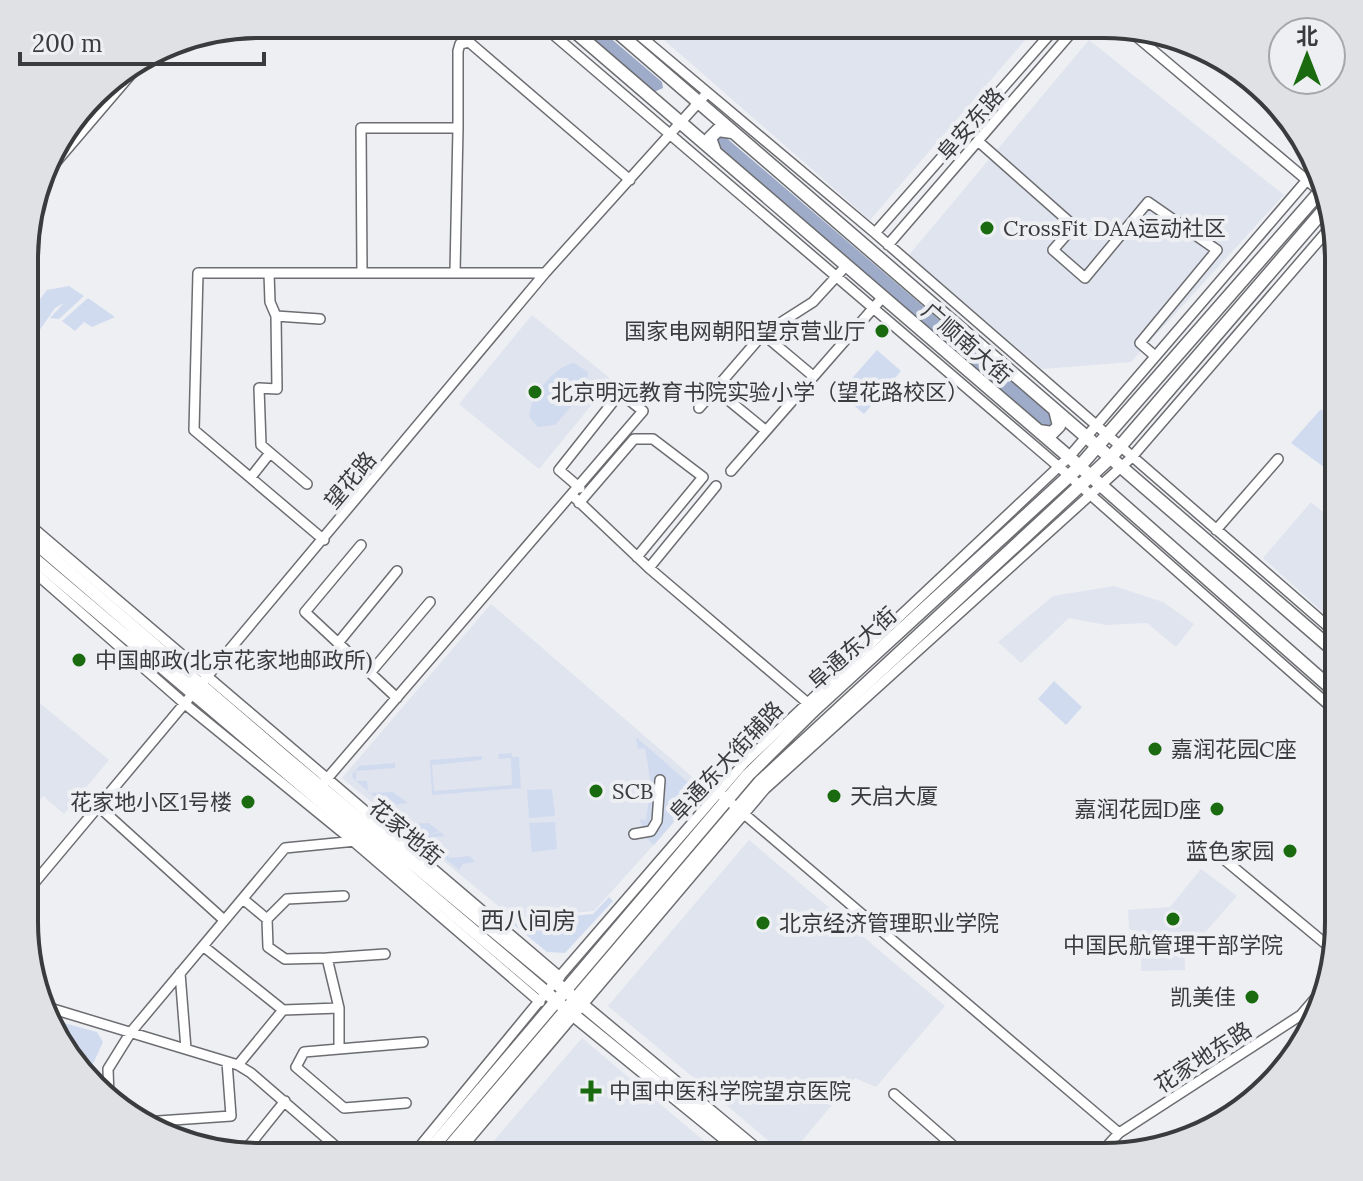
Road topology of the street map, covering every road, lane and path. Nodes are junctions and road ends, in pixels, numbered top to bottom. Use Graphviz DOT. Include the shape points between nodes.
graph roads {
  1 [pos="557,38"];
  2 [pos="582,38"];
  3 [pos="624,38"];
  4 [pos="641,38"];
  5 [pos="1047,38"];
  6 [pos="1067,38"];
  7 [pos="1143,42"];
  8 [pos="664,73"];
  9 [pos="119,88"];
  10 [pos="646,92"];
  11 [pos="703,98"];
  12 [pos="682,122"];
  13 [pos="458,128"];
  14 [pos="732,132"];
  15 [pos="671,135"];
  16 [pos="979,142"];
  17 [pos="68,148"];
  18 [pos="715,152"];
  19 [pos="1309,178"];
  20 [pos="630,180"];
  21 [pos="1307,180"];
  22 [pos="1311,183"];
  23 [pos="1316,200"];
  24 [pos="1320,215"];
  25 [pos="888,218"];
  26 [pos="901,229"];
  27 [pos="875,233"];
  28 [pos="1324,235"];
  29 [pos="888,245"];
  30 [pos="846,266"];
  31 [pos="362,271"];
  32 [pos="455,272"];
  33 [pos="269,273"];
  34 [pos="545,273"];
  35 [pos="836,276"];
  36 [pos="932,293"];
  37 [pos="883,297"];
  38 [pos="874,308"];
  39 [pos="276,316"];
  40 [pos="320,319"];
  41 [pos="763,334"];
  42 [pos="1155,356"];
  43 [pos="813,376"];
  44 [pos="715,389"];
  45 [pos="699,408"];
  46 [pos="1055,410"];
  47 [pos="765,430"];
  48 [pos="1039,431"];
  49 [pos="1096,436"];
  50 [pos="1115,452"];
  51 [pos="270,453"];
  52 [pos="1278,459"];
  53 [pos="1074,461"];
  54 [pos="1126,462"];
  55 [pos="731,471"];
  56 [pos="1064,471"];
  57 [pos="1091,476"];
  58 [pos="251,477"];
  59 [pos="307,484"];
  60 [pos="716,486"];
  61 [pos="1081,486"];
  62 [pos="1102,486"];
  63 [pos="1092,495"];
  64 [pos="577,496"];
  65 [pos="1216,530"];
  66 [pos="38,533"];
  67 [pos="324,540"];
  68 [pos="38,545"];
  69 [pos="361,545"];
  70 [pos="637,557"];
  71 [pos="38,561"];
  72 [pos="649,568"];
  73 [pos="397,571"];
  74 [pos="38,575"];
  75 [pos="430,602"];
  76 [pos="1325,624"];
  77 [pos="1325,642"];
  78 [pos="338,643"];
  79 [pos="370,673"];
  80 [pos="1325,683"];
  81 [pos="202,686"];
  82 [pos="397,698"];
  83 [pos="1325,702"];
  84 [pos="185,704"];
  85 [pos="811,706"];
  86 [pos="660,780"];
  87 [pos="324,783"];
  88 [pos="722,796"];
  89 [pos="98,806"];
  90 [pos="741,812"];
  91 [pos="634,834"];
  92 [pos="360,840"];
  93 [pos="1220,856"];
  94 [pos="38,878"];
  95 [pos="344,896"];
  96 [pos="243,899"];
  97 [pos="267,919"];
  98 [pos="224,920"];
  99 [pos="1324,942"];
  100 [pos="203,946"];
  101 [pos="385,954"];
  102 [pos="327,958"];
  103 [pos="180,973"];
  104 [pos="553,991"];
  105 [pos="576,1007"];
  106 [pos="1308,1007"];
  107 [pos="339,1008"];
  108 [pos="57,1010"];
  109 [pos="283,1010"];
  110 [pos="131,1032"];
  111 [pos="423,1042"];
  112 [pos="186,1049"];
  113 [pos="339,1049"];
  114 [pos="227,1062"];
  115 [pos="238,1065"];
  116 [pos="108,1083"];
  117 [pos="894,1094"];
  118 [pos="285,1101"];
  119 [pos="406,1103"];
  120 [pos="165,1121"];
  121 [pos="1119,1133"];
  122 [pos="252,1142"];
  123 [pos="332,1143"];
  124 [pos="423,1143"];
  125 [pos="435,1143"];
  126 [pos="454,1143"];
  127 [pos="465,1143"];
  128 [pos="732,1143"];
  129 [pos="747,1143"];
  130 [pos="947,1143"];
  131 [pos="1110,1143"];
  1 -- 15 [label="street"];
  2 -- 10 [label="main road, 广顺南大街"];
  3 -- 8 [label="main road, 广顺南大街"];
  4 -- 11 [label="street"];
  5 -- 25 [label="street, 阜安东路"];
  6 -- 16 [label="street, 阜安东路"];
  7 -- 21 [label="street"];
  8 -- 10 [label="main road" via="667,90 661,96"];
  8 -- 11 [label="main road, 广顺南大街"];
  9 -- 17 [label="street"];
  10 -- 12 [label="main road, 广顺南大街"];
  11 -- 12 [label="street, 望花路"];
  11 -- 14 [label="main road, 广顺南大街"];
  11 -- 27 [label="street"];
  12 -- 15 [label="street, 望花路"];
  12 -- 18 [label="main road, 广顺南大街"];
  13 -- 20 [label="street" via="458,51 460,44 469,42"];
  13 -- 31 [label="street" via="361,128"];
  13 -- 32 [label="street"];
  14 -- 18 [label="main road" via="718,130 710,138"];
  14 -- 36 [label="main road, 广顺南大街"];
  15 -- 20 [label="street, 望花路"];
  15 -- 35 [label="street"];
  16 -- 26 [label="street, 阜安东路"];
  16 -- 42 [label="street" via="1074,226 1053,250 1085,278 1148,202 1217,250 1140,343"];
  18 -- 30 [label="main road, 广顺南大街"];
  19 -- 21 [label="street"];
  20 -- 34 [label="street, 望花路"];
  21 -- 22 [label="street"];
  21 -- 42 [label="street"];
  23 -- 49 [label="main road, 阜通东大街"];
  24 -- 50 [label="main road, 阜通东大街"];
  25 -- 26 [label="street"];
  25 -- 27 [label="street, 阜安东路"];
  26 -- 29 [label="street, 阜安东路"];
  27 -- 29 [label="street"];
  28 -- 54 [label="street"];
  29 -- 36 [label="street"];
  30 -- 35 [label="street"];
  30 -- 37 [label="main road, 广顺南大街"];
  31 -- 32 [label="street"];
  31 -- 33 [label="street"];
  32 -- 34 [label="street"];
  33 -- 39 [label="street"];
  33 -- 58 [label="street" via="198,273 194,430"];
  34 -- 67 [label="street, 望花路"];
  35 -- 38 [label="street"];
  35 -- 41 [label="street" via="813,302"];
  36 -- 46 [label="main road, 广顺南大街"];
  36 -- 49 [label="street"];
  37 -- 38 [label="street"];
  37 -- 48 [label="main road, 广顺南大街"];
  38 -- 43 [label="street"];
  38 -- 56 [label="street"];
  39 -- 40 [label="street"];
  39 -- 51 [label="street" via="277,389 259,388 261,445"];
  41 -- 43 [label="street"];
  41 -- 44 [label="street"];
  42 -- 49 [label="street"];
  43 -- 47 [label="street"];
  44 -- 45 [label="street"];
  44 -- 47 [label="street"];
  46 -- 48 [label="main road" via="1059,426 1052,433"];
  46 -- 49 [label="main road, 广顺南大街"];
  47 -- 55 [label="street"];
  48 -- 53 [label="main road, 广顺南大街"];
  49 -- 50 [label="main road, 广顺南大街"];
  49 -- 53 [label="main road, 阜通东大街"];
  50 -- 54 [label="main road, 广顺南大街"];
  50 -- 57 [label="main road, 阜通东大街"];
  51 -- 58 [label="street"];
  51 -- 59 [label="street"];
  52 -- 65 [label="street"];
  53 -- 56 [label="main road, 阜通东大街"];
  53 -- 57 [label="main road, 广顺南大街"];
  54 -- 62 [label="street"];
  54 -- 65 [label="street"];
  54 -- 77 [label="main road, 广顺南大街"];
  56 -- 61 [label="street"];
  56 -- 85 [label="main road, 阜通东大街"];
  57 -- 61 [label="main road, 阜通东大街"];
  57 -- 62 [label="main road, 广顺南大街"];
  58 -- 67 [label="street"];
  60 -- 72 [label="street"];
  61 -- 63 [label="street"];
  61 -- 90 [label="main road, 阜通东大街" via="839,705 760,782"];
  62 -- 63 [label="street"];
  62 -- 80 [label="main road, 广顺南大街"];
  63 -- 83 [label="street"];
  63 -- 90 [label="street"];
  64 -- 64 [label="street" via="643,411 620,393 559,470"];
  64 -- 70 [label="street"];
  64 -- 70 [label="street" via="634,439 653,439 703,477"];
  64 -- 82 [label="street"];
  65 -- 76 [label="street"];
  66 -- 81 [label="street"];
  67 -- 81 [label="street, 望花路"];
  68 -- 81 [label="main road, 花家地街"];
  69 -- 78 [label="street" via="305,612"];
  70 -- 72 [label="street"];
  71 -- 81 [label="main road, 花家地街"];
  72 -- 85 [label="street"];
  73 -- 78 [label="street"];
  74 -- 84 [label="street"];
  75 -- 79 [label="street"];
  78 -- 79 [label="street"];
  79 -- 82 [label="street"];
  81 -- 84 [label="street, 望花路"];
  81 -- 87 [label="main road, 花家地街"];
  81 -- 92 [label="main road, 花家地街"];
  82 -- 87 [label="street"];
  84 -- 89 [label="street, 望花路"];
  84 -- 92 [label="street"];
  85 -- 88 [label="main road, 阜通东大街"];
  86 -- 91 [label="street" via="657,821 651,831"];
  87 -- 104 [label="main road, 花家地街"];
  88 -- 90 [label="street"];
  88 -- 104 [label="main road, 阜通东大街"];
  88 -- 104 [label="street, 阜通东大街辅路" via="645,871"];
  89 -- 94 [label="street, 望花路"];
  89 -- 98 [label="street"];
  90 -- 105 [label="main road, 阜通东大街"];
  90 -- 121 [label="street"];
  92 -- 96 [label="street" via="285,848"];
  92 -- 104 [label="main road, 花家地街"];
  93 -- 99 [label="street"];
  95 -- 97 [label="street" via="287,899"];
  96 -- 97 [label="street"];
  96 -- 98 [label="street"];
  97 -- 102 [label="street" via="268,947 285,959"];
  98 -- 100 [label="street"];
  100 -- 103 [label="street"];
  100 -- 109 [label="street"];
  101 -- 102 [label="street"];
  102 -- 107 [label="street"];
  103 -- 110 [label="street"];
  103 -- 112 [label="street"];
  104 -- 105 [label="main road, 花家地街"];
  104 -- 124 [label="street, 阜通东大街辅路"];
  104 -- 125 [label="main road, 阜通东大街"];
  105 -- 126 [label="main road, 阜通东大街"];
  105 -- 127 [label="street"];
  105 -- 128 [label="main road, 花家地街"];
  105 -- 129 [label="main road, 花家地街"];
  106 -- 121 [label="street, 花家地东路"];
  107 -- 109 [label="street"];
  107 -- 113 [label="street"];
  108 -- 110 [label="street"];
  109 -- 115 [label="street"];
  110 -- 112 [label="street"];
  110 -- 116 [label="street" via="108,1069"];
  111 -- 113 [label="street"];
  112 -- 114 [label="street"];
  113 -- 119 [label="street" via="304,1052 296,1067 344,1108"];
  114 -- 115 [label="street"];
  114 -- 120 [label="street" via="231,1116"];
  115 -- 118 [label="street"];
  117 -- 130 [label="street"];
  118 -- 122 [label="street"];
  118 -- 123 [label="street"];
  121 -- 131 [label="street, 花家地东路"];
}
